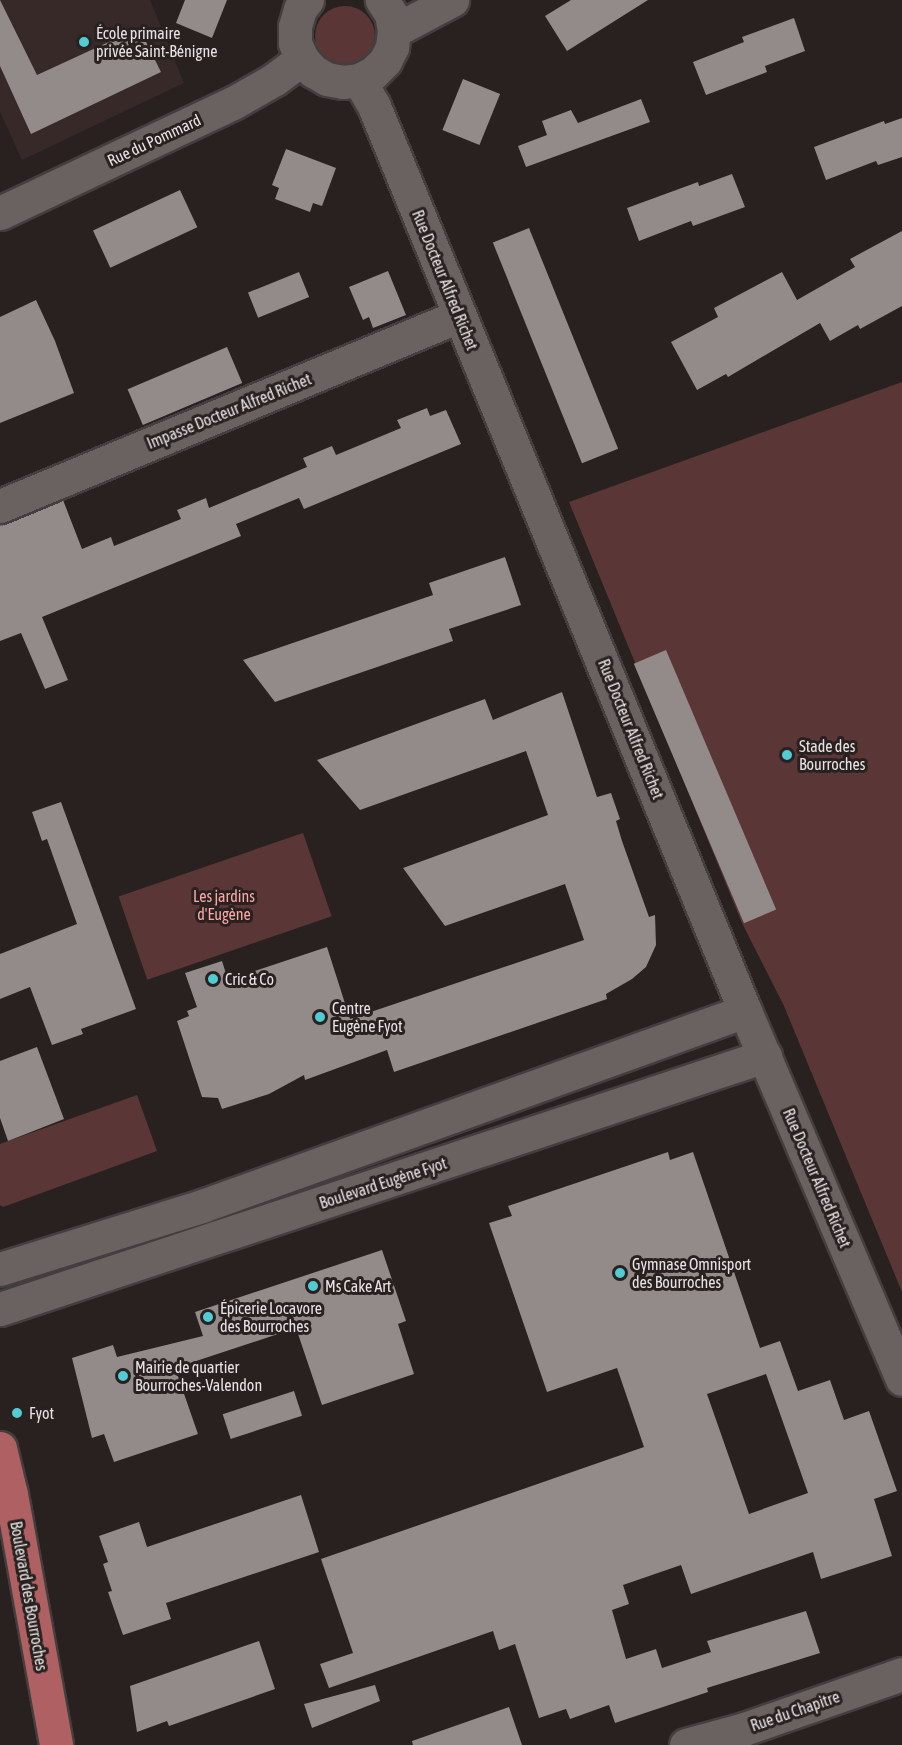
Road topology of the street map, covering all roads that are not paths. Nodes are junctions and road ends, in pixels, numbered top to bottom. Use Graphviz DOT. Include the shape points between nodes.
graph roads {
  1 [pos="307,0"];
  2 [pos="382,0"];
  3 [pos="452,0"];
  4 [pos="394,31"];
  5 [pos="302,59"];
  6 [pos="359,80"];
  7 [pos="0,213"];
  8 [pos="459,316"];
  9 [pos="0,506"];
  10 [pos="746,1011"];
  11 [pos="765,1056"];
  12 [pos="0,1269"];
  13 [pos="0,1309"];
  14 [pos="902,1379"];
  15 [pos="0,1448"];
  16 [pos="902,1674"];
  17 [pos="56,1745"];
  18 [pos="686,1745"];
  1 -- 5 [label="street" via="295,26"];
  2 -- 4 [label="street" via="391,14"];
  3 -- 4 [label="street"];
  4 -- 6 [label="street" via="385,62"];
  5 -- 6 [label="street" via="327,79"];
  5 -- 7 [label="street, Rue du Pommard" via="233,103"];
  6 -- 8 [label="street, Rue Docteur Alfred Richet" via="374,106"];
  8 -- 9 [label="street, Impasse Docteur Alfred Richet"];
  8 -- 10 [label="street, Rue Docteur Alfred Richet"];
  10 -- 11 [label="street, Rue Docteur Alfred Richet"];
  10 -- 12 [label="street" via="202,1206"];
  11 -- 13 [label="street, Boulevard Eugène Fyot"];
  11 -- 14 [label="street, Rue Docteur Alfred Richet"];
  15 -- 17 [label="main road, Boulevard des Bourroches"];
  16 -- 18 [label="street, Rue du Chapitre"];
}
